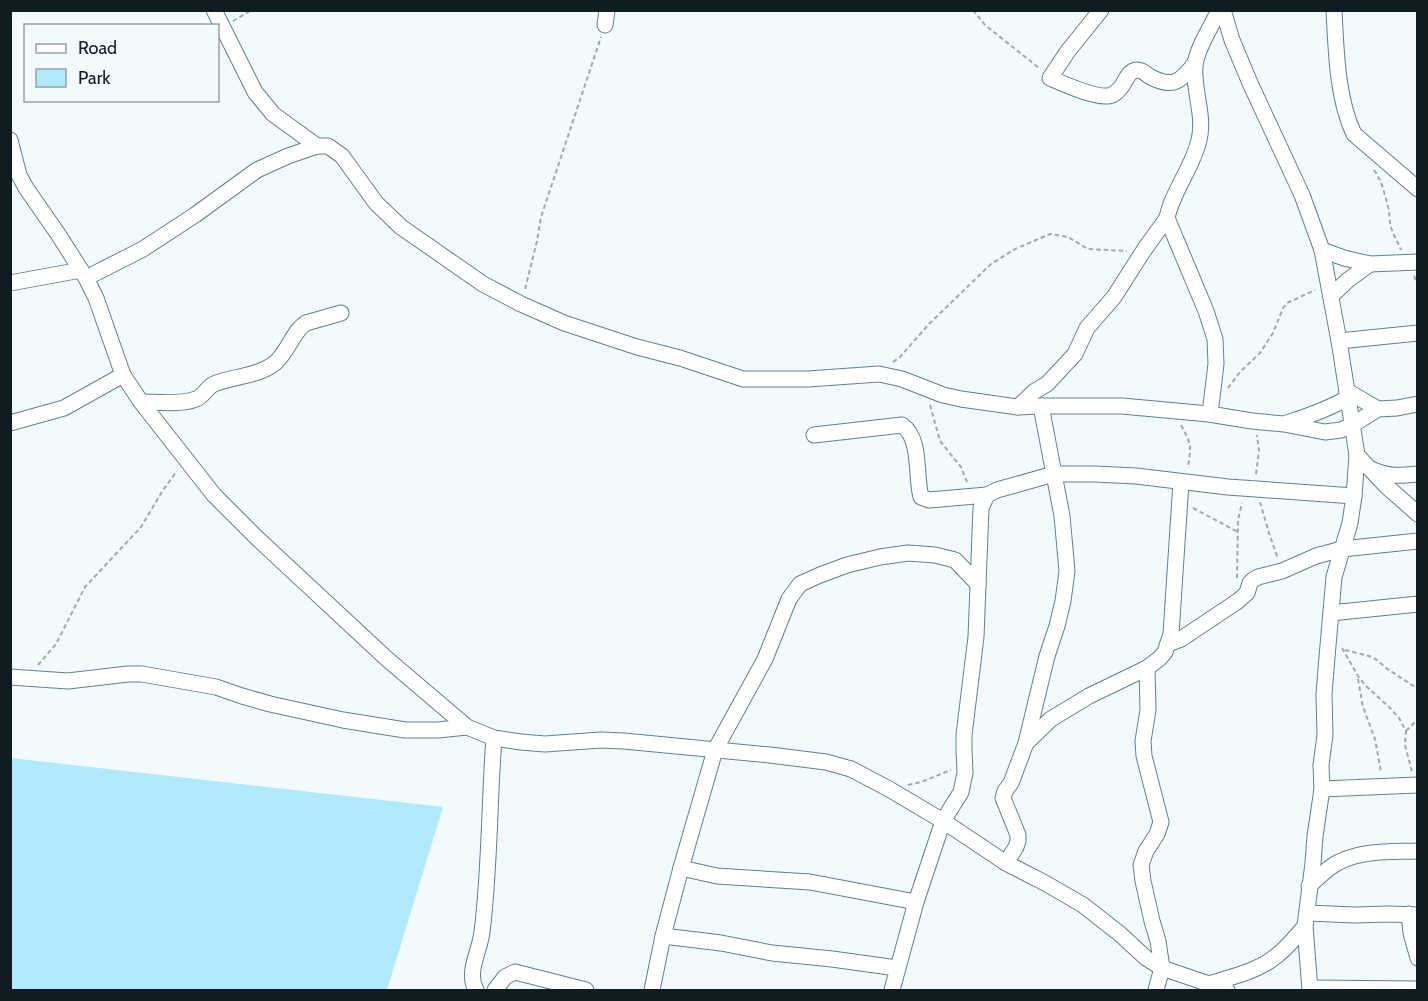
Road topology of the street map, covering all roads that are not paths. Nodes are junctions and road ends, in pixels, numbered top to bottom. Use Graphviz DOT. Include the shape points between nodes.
graph roads {
  1 [pos="214,10"];
  2 [pos="1101,10"];
  3 [pos="1221,10"];
  4 [pos="1334,10"];
  5 [pos="1195,63"];
  6 [pos="10,140"];
  7 [pos="316,146"];
  8 [pos="1418,189"];
  9 [pos="1167,218"];
  10 [pos="1322,250"];
  11 [pos="1412,263"];
  12 [pos="1370,264"];
  13 [pos="84,274"];
  14 [pos="10,283"];
  15 [pos="1330,290"];
  16 [pos="341,313"];
  17 [pos="1418,333"];
  18 [pos="1339,341"];
  19 [pos="123,375"];
  20 [pos="1348,394"];
  21 [pos="141,402"];
  22 [pos="1418,404"];
  23 [pos="1041,406"];
  24 [pos="1018,407"];
  25 [pos="1378,409"];
  26 [pos="1210,414"];
  27 [pos="10,423"];
  28 [pos="1284,424"];
  29 [pos="1352,425"];
  30 [pos="814,435"];
  31 [pos="1357,454"];
  32 [pos="1369,469"];
  33 [pos="1054,474"];
  34 [pos="1418,474"];
  35 [pos="1184,482"];
  36 [pos="987,495"];
  37 [pos="1354,496"];
  38 [pos="1418,514"];
  39 [pos="1418,542"];
  40 [pos="1342,549"];
  41 [pos="978,584"];
  42 [pos="1418,604"];
  43 [pos="1331,613"];
  44 [pos="1168,644"];
  45 [pos="1148,668"];
  46 [pos="10,677"];
  47 [pos="467,727"];
  48 [pos="494,738"];
  49 [pos="1026,743"];
  50 [pos="715,750"];
  51 [pos="1416,785"];
  52 [pos="1322,789"];
  53 [pos="943,821"];
  54 [pos="1418,851"];
  55 [pos="1006,863"];
  56 [pos="681,868"];
  57 [pos="1310,886"];
  58 [pos="916,902"];
  59 [pos="1413,914"];
  60 [pos="1306,919"];
  61 [pos="663,936"];
  62 [pos="1418,958"];
  63 [pos="897,968"];
  64 [pos="1162,968"];
  65 [pos="1208,984"];
  66 [pos="1310,989"];
  67 [pos="1418,989"];
  68 [pos="476,990"];
  69 [pos="495,990"];
  70 [pos="586,990"];
  71 [pos="652,990"];
  72 [pos="892,990"];
  73 [pos="1156,990"];
  74 [pos="1227,990"];
  1 -- 7 [label="street" via="255,92 273,114"];
  2 -- 5 [label="street" via="1050,78 1108,96 1117,93 1134,71 1171,83 1185,76"];
  3 -- 5 [label="street"];
  3 -- 10 [label="street"];
  4 -- 8 [label="street" via="1336,60 1348,123 1354,134"];
  5 -- 9 [label="street" via="1202,122 1199,141"];
  6 -- 13 [label="street" via="26,188"];
  7 -- 13 [label="street" via="257,171 143,249"];
  7 -- 24 [label="street" via="328,146 342,156 376,204 401,227 483,284 564,323 743,379 879,374 943,395"];
  9 -- 24 [label="street" via="1114,297 1088,328 1075,354"];
  9 -- 26 [label="street" via="1215,339"];
  10 -- 12 [label="street"];
  10 -- 15 [label="street"];
  11 -- 12 [label="street"];
  12 -- 15 [label="street"];
  13 -- 14 [label="street"];
  13 -- 19 [label="street"];
  15 -- 18 [label="street"];
  16 -- 21 [label="street" via="306,323 275,363 212,385 198,399"];
  17 -- 18 [label="street"];
  18 -- 20 [label="street"];
  19 -- 21 [label="street"];
  19 -- 27 [label="street" via="64,408"];
  20 -- 25 [label="street"];
  20 -- 28 [label="street" via="1320,412"];
  20 -- 29 [label="street"];
  21 -- 47 [label="street" via="214,495 257,538"];
  22 -- 25 [label="street"];
  23 -- 24 [label="street"];
  23 -- 26 [label="street" via="1122,406"];
  23 -- 33 [label="street"];
  25 -- 29 [label="street"];
  26 -- 28 [label="street"];
  28 -- 29 [label="street" via="1325,432"];
  29 -- 31 [label="street"];
  30 -- 36 [label="street" via="902,425 912,437 921,497 929,500"];
  31 -- 32 [label="street"];
  31 -- 37 [label="street"];
  32 -- 34 [label="street" via="1392,476"];
  32 -- 38 [label="street"];
  33 -- 35 [label="street" via="1136,476"];
  33 -- 36 [label="street"];
  33 -- 49 [label="street" via="1067,571 1064,601"];
  35 -- 37 [label="street"];
  35 -- 44 [label="street" via="1179,500"];
  36 -- 41 [label="street" via="981,508"];
  37 -- 40 [label="street"];
  39 -- 40 [label="street"];
  40 -- 43 [label="street" via="1334,577"];
  40 -- 44 [label="street" via="1253,580 1238,602"];
  41 -- 50 [label="street" via="955,560 908,553 847,566 800,584 789,599 765,659"];
  41 -- 53 [label="street" via="964,735 965,773 961,792"];
  42 -- 43 [label="street"];
  43 -- 52 [label="street"];
  44 -- 45 [label="street"];
  45 -- 49 [label="street" via="1051,719"];
  45 -- 64 [label="street" via="1144,756 1161,822 1141,865"];
  46 -- 47 [label="street" via="68,681 142,674 216,687 270,704 395,729"];
  47 -- 48 [label="street"];
  48 -- 50 [label="street" via="545,744 601,740"];
  48 -- 68 [label="street" via="486,892 472,976"];
  49 -- 55 [label="street" via="1003,798 1018,835"];
  50 -- 53 [label="street" via="770,754 851,769"];
  50 -- 56 [label="street"];
  51 -- 52 [label="street"];
  52 -- 57 [label="street"];
  53 -- 55 [label="street"];
  53 -- 58 [label="street"];
  54 -- 57 [label="street" via="1355,856 1337,863"];
  55 -- 64 [label="street" via="1083,906"];
  56 -- 58 [label="street" via="717,876 810,882"];
  56 -- 61 [label="street"];
  57 -- 60 [label="street"];
  58 -- 63 [label="street"];
  59 -- 60 [label="street"];
  59 -- 62 [label="street" via="1411,933"];
  60 -- 65 [label="street" via="1291,943 1274,958 1243,974"];
  60 -- 66 [label="street"];
  61 -- 63 [label="street"];
  61 -- 71 [label="street"];
  63 -- 72 [label="street"];
  64 -- 65 [label="street"];
  64 -- 73 [label="street"];
  65 -- 74 [label="street"];
  66 -- 67 [label="street"];
  69 -- 70 [label="street" via="515,972"];
}
